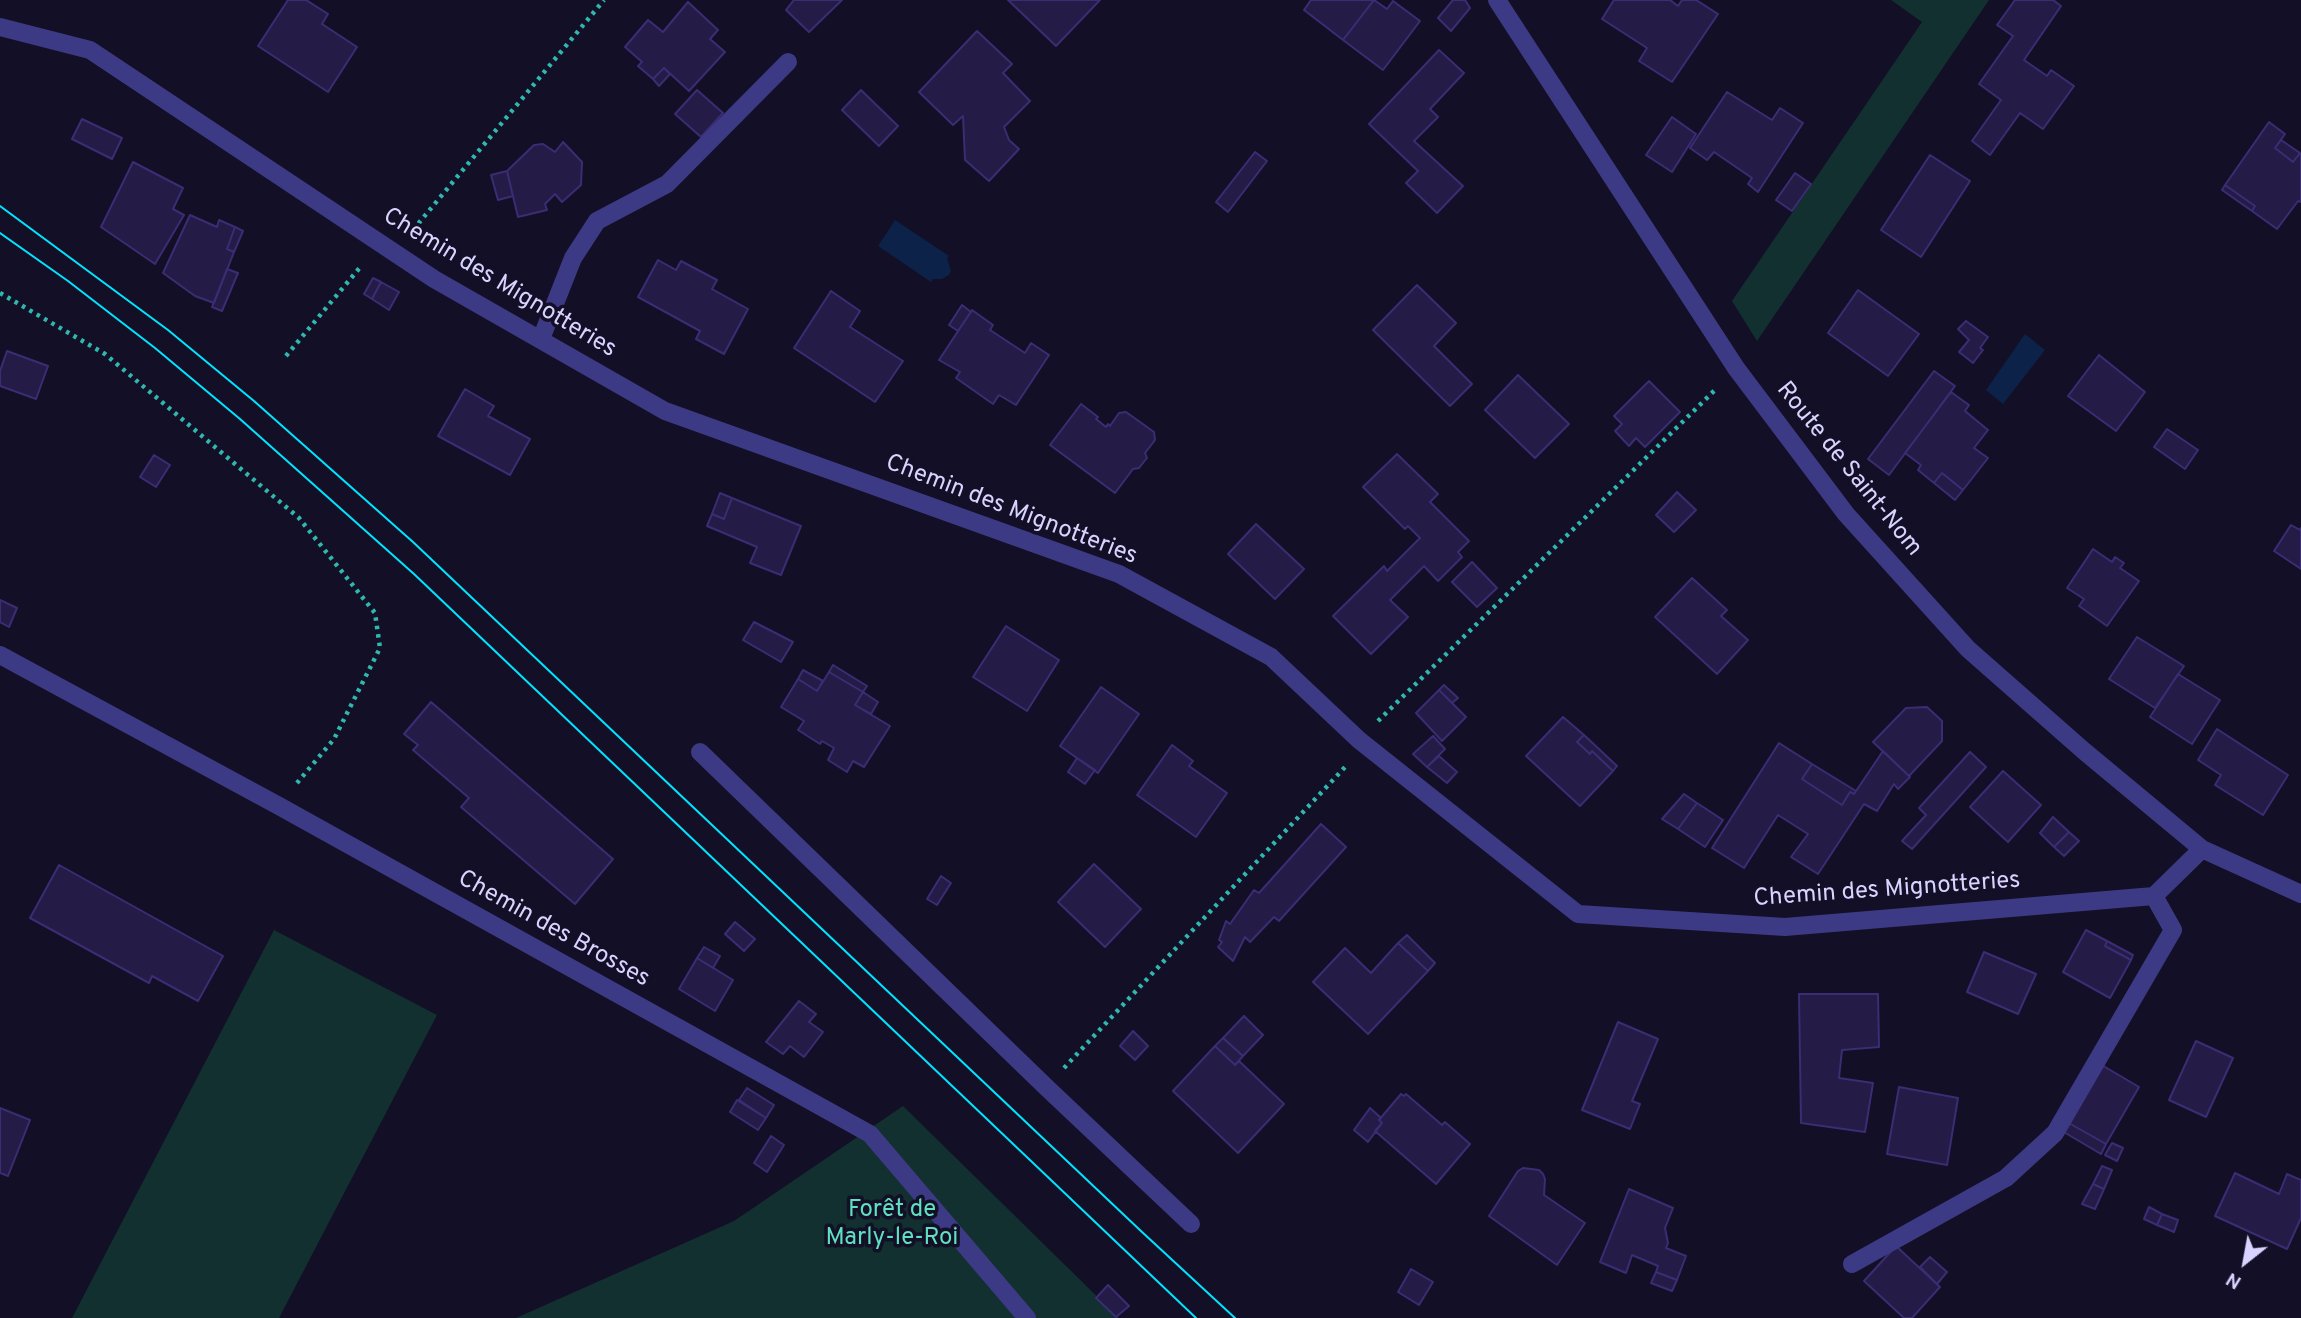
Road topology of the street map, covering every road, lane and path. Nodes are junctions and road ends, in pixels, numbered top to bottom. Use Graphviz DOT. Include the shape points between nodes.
graph roads {
  1 [pos="604,0"];
  2 [pos="1497,0"];
  3 [pos="0,27"];
  4 [pos="788,62"];
  5 [pos="388,247"];
  6 [pos="0,293"];
  7 [pos="541,339"];
  8 [pos="286,356"];
  9 [pos="0,655"];
  10 [pos="700,752"];
  11 [pos="279,806"];
  12 [pos="2202,849"];
  13 [pos="2297,887"];
  14 [pos="2154,896"];
  15 [pos="1191,1224"];
  16 [pos="1853,1264"];
  17 [pos="1027,1318"];
  1 -- 5 [label="path"];
  2 -- 12 [label="street, Route de Saint-Nom" via="1737,368 1846,514 1968,649"];
  3 -- 5 [label="street, Chemin des Mignotteries" via="90,50"];
  4 -- 7 [label="street" via="667,184 597,221 573,258"];
  5 -- 7 [label="street, Chemin des Mignotteries" via="434,279"];
  5 -- 8 [label="path"];
  6 -- 11 [label="path" via="105,354 299,518 375,613 380,648 334,739"];
  7 -- 14 [label="street, Chemin des Mignotteries" via="665,411 1119,574 1271,657 1359,740 1578,914 1785,927"];
  9 -- 11 [label="street, Chemin des Brosses"];
  10 -- 15 [label="street"];
  11 -- 17 [label="street, Chemin des Brosses" via="870,1134"];
  12 -- 13 [label="street, Route de Saint-Nom"];
  12 -- 14 [label="street"];
  14 -- 16 [label="street" via="2173,930 2055,1133 2006,1178"];
}
